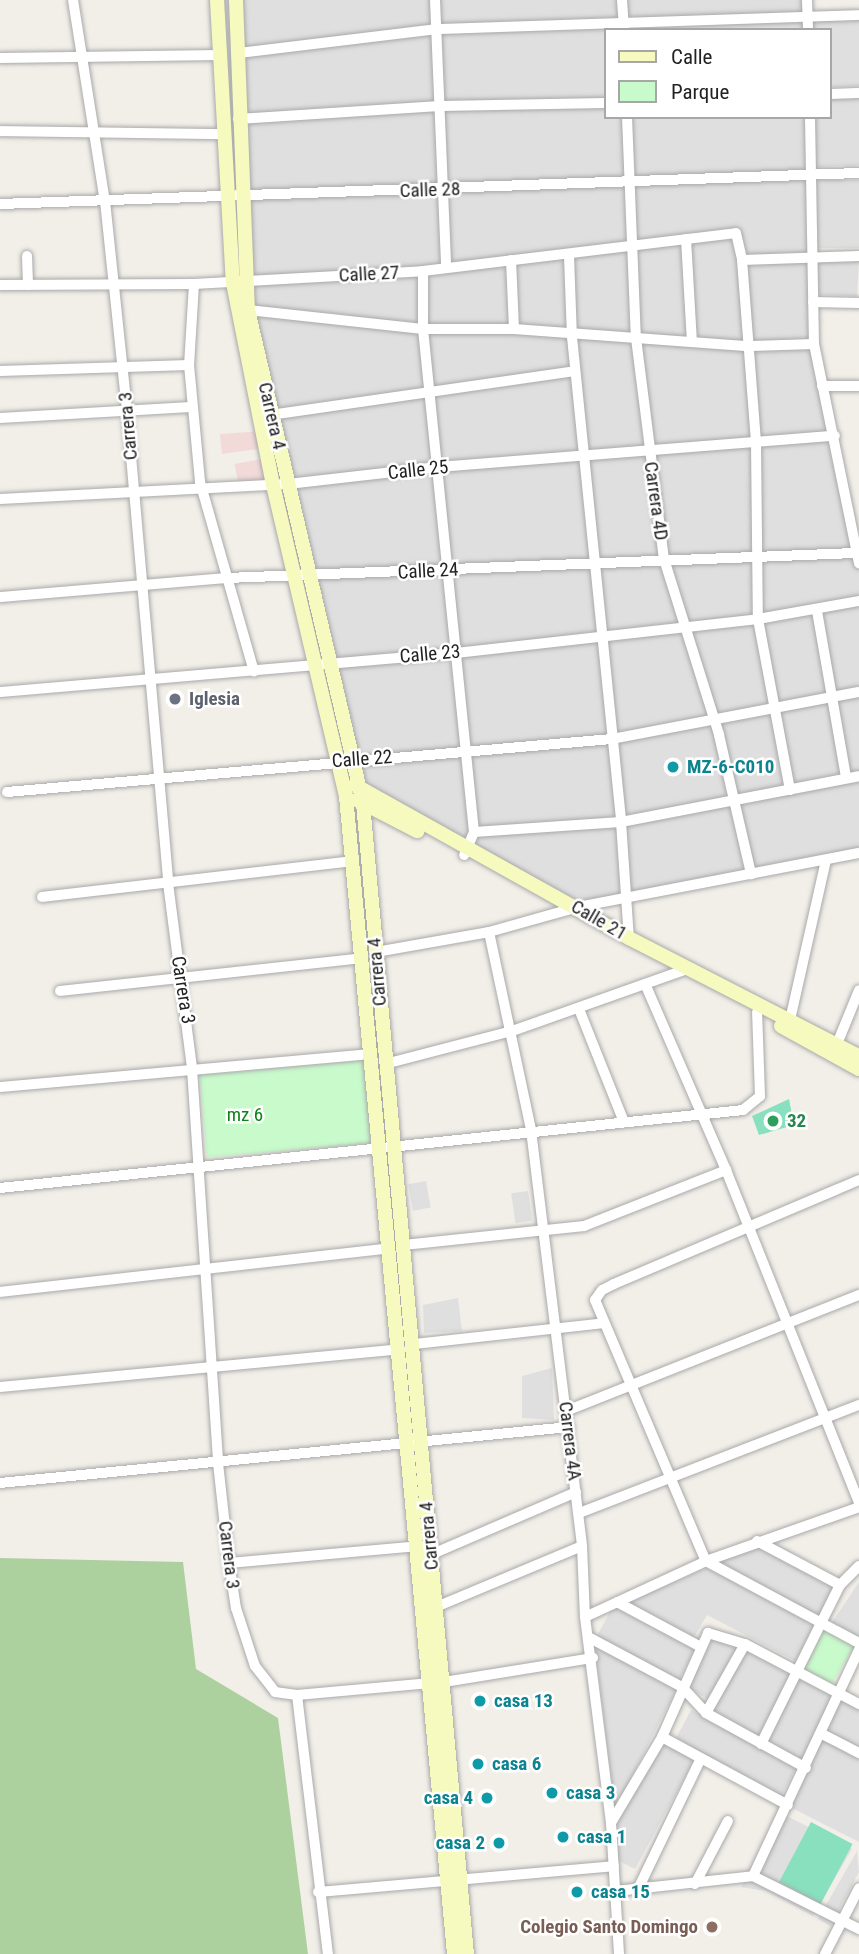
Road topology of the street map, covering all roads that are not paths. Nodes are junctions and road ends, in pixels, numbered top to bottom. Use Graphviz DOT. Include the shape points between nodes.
graph roads {
  1 [pos="73,0"];
  2 [pos="217,0"];
  3 [pos="236,0"];
  4 [pos="435,0"];
  5 [pos="622,0"];
  6 [pos="807,0"];
  7 [pos="859,15"];
  8 [pos="807,17"];
  9 [pos="623,25"];
  10 [pos="808,28"];
  11 [pos="438,29"];
  12 [pos="239,53"];
  13 [pos="220,55"];
  14 [pos="82,56"];
  15 [pos="0,58"];
  16 [pos="859,93"];
  17 [pos="831,94"];
  18 [pos="604,103"];
  19 [pos="440,106"];
  20 [pos="238,119"];
  21 [pos="627,119"];
  22 [pos="810,119"];
  23 [pos="93,130"];
  24 [pos="0,131"];
  25 [pos="223,134"];
  26 [pos="859,173"];
  27 [pos="812,174"];
  28 [pos="630,180"];
  29 [pos="443,190"];
  30 [pos="234,194"];
  31 [pos="104,201"];
  32 [pos="0,204"];
  33 [pos="686,239"];
  34 [pos="632,249"];
  35 [pos="27,256"];
  36 [pos="569,256"];
  37 [pos="812,256"];
  38 [pos="859,256"];
  39 [pos="511,260"];
  40 [pos="743,260"];
  41 [pos="446,266"];
  42 [pos="422,271"];
  43 [pos="239,282"];
  44 [pos="194,284"];
  45 [pos="0,285"];
  46 [pos="27,285"];
  47 [pos="111,285"];
  48 [pos="813,302"];
  49 [pos="859,303"];
  50 [pos="248,310"];
  51 [pos="423,329"];
  52 [pos="514,329"];
  53 [pos="572,337"];
  54 [pos="636,338"];
  55 [pos="692,342"];
  56 [pos="814,344"];
  57 [pos="748,346"];
  58 [pos="189,365"];
  59 [pos="122,366"];
  60 [pos="0,371"];
  61 [pos="575,371"];
  62 [pos="822,386"];
  63 [pos="859,386"];
  64 [pos="429,389"];
  65 [pos="191,407"];
  66 [pos="127,410"];
  67 [pos="270,415"];
  68 [pos="0,418"];
  69 [pos="835,436"];
  70 [pos="756,442"];
  71 [pos="649,451"];
  72 [pos="583,456"];
  73 [pos="437,467"];
  74 [pos="288,484"];
  75 [pos="272,485"];
  76 [pos="205,489"];
  77 [pos="134,491"];
  78 [pos="0,499"];
  79 [pos="856,530"];
  80 [pos="757,557"];
  81 [pos="857,558"];
  82 [pos="664,559"];
  83 [pos="593,562"];
  84 [pos="449,570"];
  85 [pos="294,577"];
  86 [pos="311,577"];
  87 [pos="227,578"];
  88 [pos="141,584"];
  89 [pos="0,597"];
  90 [pos="859,601"];
  91 [pos="817,611"];
  92 [pos="758,619"];
  93 [pos="682,625"];
  94 [pos="599,634"];
  95 [pos="456,653"];
  96 [pos="322,663"];
  97 [pos="254,671"];
  98 [pos="150,679"];
  99 [pos="0,692"];
  100 [pos="859,692"];
  101 [pos="832,697"];
  102 [pos="775,711"];
  103 [pos="715,721"];
  104 [pos="612,739"];
  105 [pos="467,751"];
  106 [pos="343,760"];
  107 [pos="859,776"];
  108 [pos="158,777"];
  109 [pos="846,778"];
  110 [pos="342,780"];
  111 [pos="790,790"];
  112 [pos="352,791"];
  113 [pos="8,792"];
  114 [pos="363,803"];
  115 [pos="734,803"];
  116 [pos="621,822"];
  117 [pos="474,832"];
  118 [pos="466,852"];
  119 [pos="859,853"];
  120 [pos="825,860"];
  121 [pos="353,861"];
  122 [pos="751,874"];
  123 [pos="168,883"];
  124 [pos="42,897"];
  125 [pos="626,897"];
  126 [pos="573,909"];
  127 [pos="489,932"];
  128 [pos="629,938"];
  129 [pos="369,955"];
  130 [pos="684,971"];
  131 [pos="180,976"];
  132 [pos="646,986"];
  133 [pos="859,990"];
  134 [pos="60,991"];
  135 [pos="579,1009"];
  136 [pos="757,1012"];
  137 [pos="790,1020"];
  138 [pos="512,1031"];
  139 [pos="837,1045"];
  140 [pos="372,1054"];
  141 [pos="385,1064"];
  142 [pos="858,1064"];
  143 [pos="192,1069"];
  144 [pos="0,1087"];
  145 [pos="701,1114"];
  146 [pos="624,1122"];
  147 [pos="531,1130"];
  148 [pos="386,1145"];
  149 [pos="199,1169"];
  150 [pos="726,1170"];
  151 [pos="859,1180"];
  152 [pos="0,1188"];
  153 [pos="748,1226"];
  154 [pos="544,1230"];
  155 [pos="397,1246"];
  156 [pos="208,1268"];
  157 [pos="0,1292"];
  158 [pos="859,1295"];
  159 [pos="604,1324"];
  160 [pos="788,1324"];
  161 [pos="555,1332"];
  162 [pos="415,1344"];
  163 [pos="400,1349"];
  164 [pos="213,1366"];
  165 [pos="0,1387"];
  166 [pos="632,1388"];
  167 [pos="859,1405"];
  168 [pos="566,1411"];
  169 [pos="827,1418"];
  170 [pos="569,1427"];
  171 [pos="415,1444"];
  172 [pos="218,1463"];
  173 [pos="671,1478"];
  174 [pos="0,1483"];
  175 [pos="576,1492"];
  176 [pos="859,1504"];
  177 [pos="579,1513"];
  178 [pos="757,1542"];
  179 [pos="582,1546"];
  180 [pos="424,1550"];
  181 [pos="706,1561"];
  182 [pos="229,1563"];
  183 [pos="859,1566"];
  184 [pos="840,1585"];
  185 [pos="617,1602"];
  186 [pos="436,1607"];
  187 [pos="585,1617"];
  188 [pos="824,1625"];
  189 [pos="590,1638"];
  190 [pos="859,1643"];
  191 [pos="746,1644"];
  192 [pos="701,1647"];
  193 [pos="859,1650"];
  194 [pos="593,1658"];
  195 [pos="799,1672"];
  196 [pos="444,1682"];
  197 [pos="428,1683"];
  198 [pos="682,1687"];
  199 [pos="296,1695"];
  200 [pos="840,1695"];
  201 [pos="859,1704"];
  202 [pos="706,1713"];
  203 [pos="822,1734"];
  204 [pos="662,1737"];
  205 [pos="761,1744"];
  206 [pos="859,1753"];
  207 [pos="701,1758"];
  208 [pos="806,1768"];
  209 [pos="788,1805"];
  210 [pos="728,1821"];
  211 [pos="611,1823"];
  212 [pos="614,1866"];
  213 [pos="753,1876"];
  214 [pos="462,1877"];
  215 [pos="447,1879"];
  216 [pos="695,1884"];
  217 [pos="859,1888"];
  218 [pos="638,1889"];
  219 [pos="616,1891"];
  220 [pos="318,1892"];
  221 [pos="844,1921"];
  222 [pos="859,1928"];
  223 [pos="328,1954"];
  224 [pos="454,1954"];
  225 [pos="467,1954"];
  226 [pos="619,1954"];
  227 [pos="825,1954"];
  1 -- 14 [label="street, Carrera 3"];
  2 -- 13 [label="main road, Carrera 4"];
  3 -- 12 [label="main road, Carrera 4"];
  4 -- 11 [label="street"];
  5 -- 9 [label="street"];
  6 -- 8 [label="street"];
  7 -- 8 [label="street"];
  8 -- 9 [label="street"];
  8 -- 10 [label="street"];
  9 -- 11 [label="street"];
  11 -- 12 [label="street"];
  11 -- 19 [label="street"];
  12 -- 20 [label="main road, Carrera 4"];
  13 -- 14 [label="street"];
  13 -- 25 [label="main road, Carrera 4"];
  14 -- 15 [label="street"];
  14 -- 23 [label="street, Carrera 3"];
  16 -- 17 [label="street"];
  18 -- 19 [label="street"];
  19 -- 20 [label="street"];
  19 -- 29 [label="street"];
  20 -- 30 [label="main road, Carrera 4"];
  21 -- 28 [label="street, Carrera 4D"];
  22 -- 27 [label="street"];
  23 -- 24 [label="street"];
  23 -- 25 [label="street"];
  23 -- 31 [label="street, Carrera 3"];
  25 -- 30 [label="main road, Carrera 4"];
  26 -- 27 [label="street, Calle 28"];
  27 -- 28 [label="street, Calle 28"];
  27 -- 37 [label="street"];
  28 -- 29 [label="street, Calle 28"];
  28 -- 34 [label="street, Carrera 4D"];
  29 -- 30 [label="street, Calle 28"];
  29 -- 41 [label="street"];
  30 -- 31 [label="street, Calle 28"];
  30 -- 43 [label="main road, Carrera 4"];
  31 -- 32 [label="street, Calle 28"];
  31 -- 47 [label="street, Carrera 3"];
  33 -- 34 [label="street, Calle 27"];
  33 -- 40 [label="street, Calle 27" via="736,233"];
  33 -- 55 [label="street"];
  34 -- 36 [label="street, Calle 27"];
  34 -- 54 [label="street, Carrera 4D"];
  35 -- 46 [label="street"];
  36 -- 39 [label="street, Calle 27"];
  36 -- 53 [label="street"];
  37 -- 38 [label="street"];
  37 -- 40 [label="street"];
  37 -- 48 [label="street"];
  39 -- 41 [label="street, Calle 27"];
  39 -- 52 [label="street"];
  40 -- 57 [label="street"];
  41 -- 42 [label="street, Calle 27"];
  42 -- 43 [label="street, Calle 27"];
  42 -- 51 [label="street"];
  43 -- 44 [label="street, Calle 27"];
  43 -- 50 [label="main road, Carrera 4"];
  43 -- 75 [label="main road, Carrera 4"];
  44 -- 47 [label="street, Calle 27"];
  44 -- 58 [label="street"];
  45 -- 46 [label="street, Calle 27"];
  46 -- 47 [label="street, Calle 27"];
  47 -- 59 [label="street, Carrera 3"];
  48 -- 49 [label="street"];
  48 -- 56 [label="street"];
  50 -- 51 [label="street"];
  50 -- 67 [label="main road, Carrera 4"];
  51 -- 52 [label="street"];
  51 -- 64 [label="street"];
  52 -- 53 [label="street"];
  53 -- 54 [label="street"];
  53 -- 61 [label="street"];
  54 -- 55 [label="street"];
  54 -- 71 [label="street, Carrera 4D"];
  55 -- 57 [label="street"];
  56 -- 57 [label="street"];
  56 -- 62 [label="street"];
  57 -- 70 [label="street"];
  58 -- 59 [label="street"];
  58 -- 65 [label="street"];
  59 -- 60 [label="street"];
  59 -- 66 [label="street, Carrera 3"];
  61 -- 64 [label="street"];
  61 -- 72 [label="street"];
  62 -- 63 [label="street"];
  62 -- 69 [label="street"];
  64 -- 67 [label="street"];
  64 -- 73 [label="street"];
  65 -- 66 [label="street"];
  65 -- 76 [label="street" via="200,482"];
  66 -- 68 [label="street"];
  66 -- 77 [label="street, Carrera 3"];
  67 -- 74 [label="main road, Carrera 4"];
  69 -- 70 [label="street, Calle 25"];
  69 -- 79 [label="street"];
  70 -- 71 [label="street, Calle 25"];
  70 -- 80 [label="street"];
  71 -- 72 [label="street, Calle 25"];
  71 -- 82 [label="street, Carrera 4D"];
  72 -- 73 [label="street, Calle 25"];
  72 -- 83 [label="street"];
  73 -- 74 [label="street, Calle 25"];
  73 -- 84 [label="street"];
  74 -- 75 [label="street, Calle 25"];
  74 -- 86 [label="main road, Carrera 4"];
  75 -- 76 [label="street, Calle 25"];
  75 -- 85 [label="main road, Carrera 4"];
  76 -- 77 [label="street, Calle 25"];
  76 -- 87 [label="street"];
  77 -- 78 [label="street, Calle 25"];
  77 -- 88 [label="street, Carrera 3"];
  79 -- 81 [label="street"];
  80 -- 81 [label="street, Calle 24"];
  80 -- 82 [label="street, Calle 24"];
  80 -- 92 [label="street"];
  82 -- 83 [label="street, Calle 24"];
  82 -- 93 [label="street, Carrera 4D"];
  83 -- 84 [label="street, Calle 24"];
  83 -- 94 [label="street"];
  84 -- 86 [label="street, Calle 24"];
  84 -- 95 [label="street"];
  85 -- 86 [label="street, Calle 24"];
  85 -- 87 [label="street, Calle 24"];
  85 -- 96 [label="main road, Carrera 4"];
  86 -- 96 [label="main road, Carrera 4"];
  87 -- 88 [label="street, Calle 24"];
  87 -- 97 [label="street"];
  88 -- 89 [label="street, Calle 24"];
  88 -- 98 [label="street, Carrera 3"];
  90 -- 91 [label="street, Calle 23"];
  91 -- 92 [label="street, Calle 23"];
  91 -- 101 [label="street"];
  92 -- 93 [label="street, Calle 23"];
  92 -- 102 [label="street"];
  93 -- 94 [label="street, Calle 23"];
  93 -- 103 [label="street, Carrera 4D"];
  94 -- 95 [label="street, Calle 23"];
  94 -- 104 [label="street"];
  95 -- 96 [label="street, Calle 23"];
  95 -- 105 [label="street"];
  96 -- 97 [label="street, Calle 23"];
  96 -- 106 [label="main road, Carrera 4"];
  97 -- 98 [label="street, Calle 23"];
  98 -- 99 [label="street, Calle 23"];
  98 -- 108 [label="street, Carrera 3"];
  100 -- 101 [label="street, Calle 22"];
  101 -- 102 [label="street, Calle 22"];
  101 -- 109 [label="street"];
  102 -- 103 [label="street, Calle 22"];
  102 -- 111 [label="street"];
  103 -- 104 [label="street, Calle 22"];
  103 -- 115 [label="street, Carrera 4D"];
  104 -- 105 [label="street, Calle 22"];
  104 -- 116 [label="street"];
  105 -- 106 [label="street, Calle 22"];
  105 -- 117 [label="street"];
  106 -- 108 [label="street, Calle 22"];
  106 -- 110 [label="main road, Carrera 4"];
  106 -- 112 [label="main road, Carrera 4"];
  107 -- 109 [label="street"];
  108 -- 113 [label="street, Calle 22"];
  108 -- 123 [label="street, Carrera 3"];
  109 -- 111 [label="street"];
  110 -- 112 [label="main road, Calle 21"];
  111 -- 115 [label="street"];
  112 -- 114 [label="main road, Carrera 4"];
  112 -- 118 [label="main road, Calle 21"];
  112 -- 121 [label="main road, Carrera 4"];
  114 -- 118 [label="main road, Calle 21"];
  114 -- 129 [label="main road, Carrera 4"];
  115 -- 116 [label="street"];
  115 -- 122 [label="street, Carrera 4D"];
  116 -- 117 [label="street"];
  116 -- 125 [label="street"];
  117 -- 118 [label="street"];
  118 -- 126 [label="main road, Calle 21"];
  119 -- 120 [label="street"];
  120 -- 122 [label="street"];
  120 -- 137 [label="street"];
  121 -- 123 [label="street"];
  121 -- 129 [label="main road, Carrera 4"];
  122 -- 125 [label="street"];
  123 -- 124 [label="street"];
  123 -- 131 [label="street, Carrera 3"];
  125 -- 126 [label="street"];
  125 -- 128 [label="street"];
  126 -- 127 [label="street"];
  126 -- 128 [label="main road, Calle 21"];
  126 -- 130 [label="main road, Calle 21"];
  127 -- 129 [label="street"];
  127 -- 138 [label="street, Carrera 4A"];
  128 -- 130 [label="main road, Calle 21"];
  129 -- 131 [label="street"];
  129 -- 140 [label="main road, Carrera 4"];
  129 -- 141 [label="main road, Carrera 4"];
  130 -- 132 [label="street"];
  130 -- 136 [label="main road, Calle 21"];
  130 -- 137 [label="main road, Calle 21"];
  131 -- 134 [label="street"];
  131 -- 143 [label="street, Carrera 3"];
  132 -- 135 [label="street"];
  132 -- 145 [label="street"];
  133 -- 139 [label="street"];
  135 -- 138 [label="street"];
  135 -- 146 [label="street"];
  136 -- 142 [label="main road, Calle 21"];
  136 -- 145 [label="street" via="758,1102 743,1110"];
  137 -- 139 [label="main road, Calle 21"];
  138 -- 141 [label="street"];
  138 -- 147 [label="street, Carrera 4A"];
  139 -- 142 [label="main road, Calle 21"];
  140 -- 143 [label="street"];
  140 -- 148 [label="main road, Carrera 4"];
  141 -- 148 [label="main road, Carrera 4"];
  143 -- 144 [label="street"];
  143 -- 149 [label="street, Carrera 3"];
  145 -- 146 [label="street"];
  145 -- 150 [label="street"];
  146 -- 147 [label="street"];
  147 -- 148 [label="street"];
  147 -- 154 [label="street, Carrera 4A"];
  148 -- 149 [label="street"];
  148 -- 155 [label="main road, Carrera 4"];
  149 -- 152 [label="street"];
  149 -- 156 [label="street, Carrera 3"];
  150 -- 153 [label="street"];
  150 -- 154 [label="street" via="584,1226"];
  151 -- 153 [label="street"];
  153 -- 159 [label="street" via="614,1284 595,1300"];
  153 -- 160 [label="street"];
  154 -- 155 [label="street"];
  154 -- 161 [label="street, Carrera 4A"];
  155 -- 156 [label="street"];
  155 -- 162 [label="main road, Carrera 4"];
  155 -- 163 [label="main road, Carrera 4"];
  156 -- 157 [label="street"];
  156 -- 164 [label="street, Carrera 3"];
  158 -- 160 [label="street"];
  159 -- 161 [label="street"];
  159 -- 166 [label="street"];
  160 -- 166 [label="street"];
  160 -- 169 [label="street"];
  161 -- 162 [label="street"];
  161 -- 168 [label="street, Carrera 4A"];
  162 -- 171 [label="main road, Carrera 4"];
  163 -- 164 [label="street"];
  163 -- 171 [label="main road, Carrera 4"];
  164 -- 165 [label="street"];
  164 -- 172 [label="street, Carrera 3"];
  166 -- 168 [label="street"];
  166 -- 173 [label="street"];
  167 -- 169 [label="street"];
  168 -- 170 [label="street, Carrera 4A"];
  169 -- 173 [label="street"];
  169 -- 176 [label="street"];
  170 -- 171 [label="street"];
  170 -- 175 [label="street, Carrera 4A"];
  171 -- 172 [label="street"];
  171 -- 180 [label="main road, Carrera 4"];
  172 -- 174 [label="street"];
  172 -- 182 [label="street, Carrera 3"];
  173 -- 177 [label="street"];
  173 -- 181 [label="street"];
  175 -- 177 [label="street, Carrera 4A"];
  175 -- 180 [label="street"];
  176 -- 178 [label="street"];
  177 -- 179 [label="street, Carrera 4A"];
  178 -- 181 [label="street"];
  178 -- 184 [label="street"];
  179 -- 186 [label="street"];
  179 -- 187 [label="street, Carrera 4A"];
  180 -- 182 [label="street"];
  180 -- 186 [label="main road, Carrera 4"];
  180 -- 197 [label="main road, Carrera 4"];
  181 -- 185 [label="street"];
  181 -- 188 [label="street"];
  182 -- 199 [label="street, Carrera 3" via="236,1608 255,1666 275,1692"];
  183 -- 184 [label="street"];
  184 -- 188 [label="street"];
  185 -- 187 [label="street"];
  185 -- 192 [label="street"];
  186 -- 196 [label="main road, Carrera 4"];
  187 -- 189 [label="street, Carrera 4A"];
  188 -- 190 [label="street"];
  188 -- 195 [label="street"];
  189 -- 194 [label="street, Carrera 4A"];
  189 -- 198 [label="street"];
  191 -- 192 [label="street" via="708,1633"];
  191 -- 195 [label="street"];
  191 -- 202 [label="street"];
  192 -- 198 [label="street"];
  193 -- 200 [label="street"];
  194 -- 196 [label="street"];
  194 -- 211 [label="street, Carrera 4A"];
  195 -- 200 [label="street"];
  195 -- 205 [label="street"];
  196 -- 197 [label="street"];
  196 -- 214 [label="main road, Carrera 4"];
  197 -- 199 [label="street"];
  197 -- 215 [label="main road, Carrera 4"];
  198 -- 202 [label="street"];
  198 -- 204 [label="street"];
  199 -- 220 [label="street"];
  200 -- 201 [label="street"];
  200 -- 203 [label="street"];
  202 -- 205 [label="street"];
  203 -- 206 [label="street"];
  203 -- 208 [label="street"];
  204 -- 207 [label="street"];
  204 -- 211 [label="street"];
  205 -- 208 [label="street"];
  207 -- 209 [label="street"];
  207 -- 218 [label="street"];
  208 -- 209 [label="street"];
  209 -- 213 [label="street"];
  210 -- 216 [label="street"];
  211 -- 212 [label="street, Carrera 4A"];
  212 -- 214 [label="street"];
  212 -- 219 [label="street, Carrera 4A"];
  213 -- 216 [label="street"];
  213 -- 221 [label="street"];
  214 -- 215 [label="street"];
  214 -- 225 [label="main road, Carrera 4"];
  215 -- 220 [label="street"];
  215 -- 224 [label="main road, Carrera 4"];
  216 -- 218 [label="street"];
  217 -- 221 [label="street"];
  218 -- 219 [label="street"];
  219 -- 226 [label="street, Carrera 4A"];
  220 -- 223 [label="street"];
  221 -- 222 [label="street"];
  221 -- 227 [label="street"];
}
